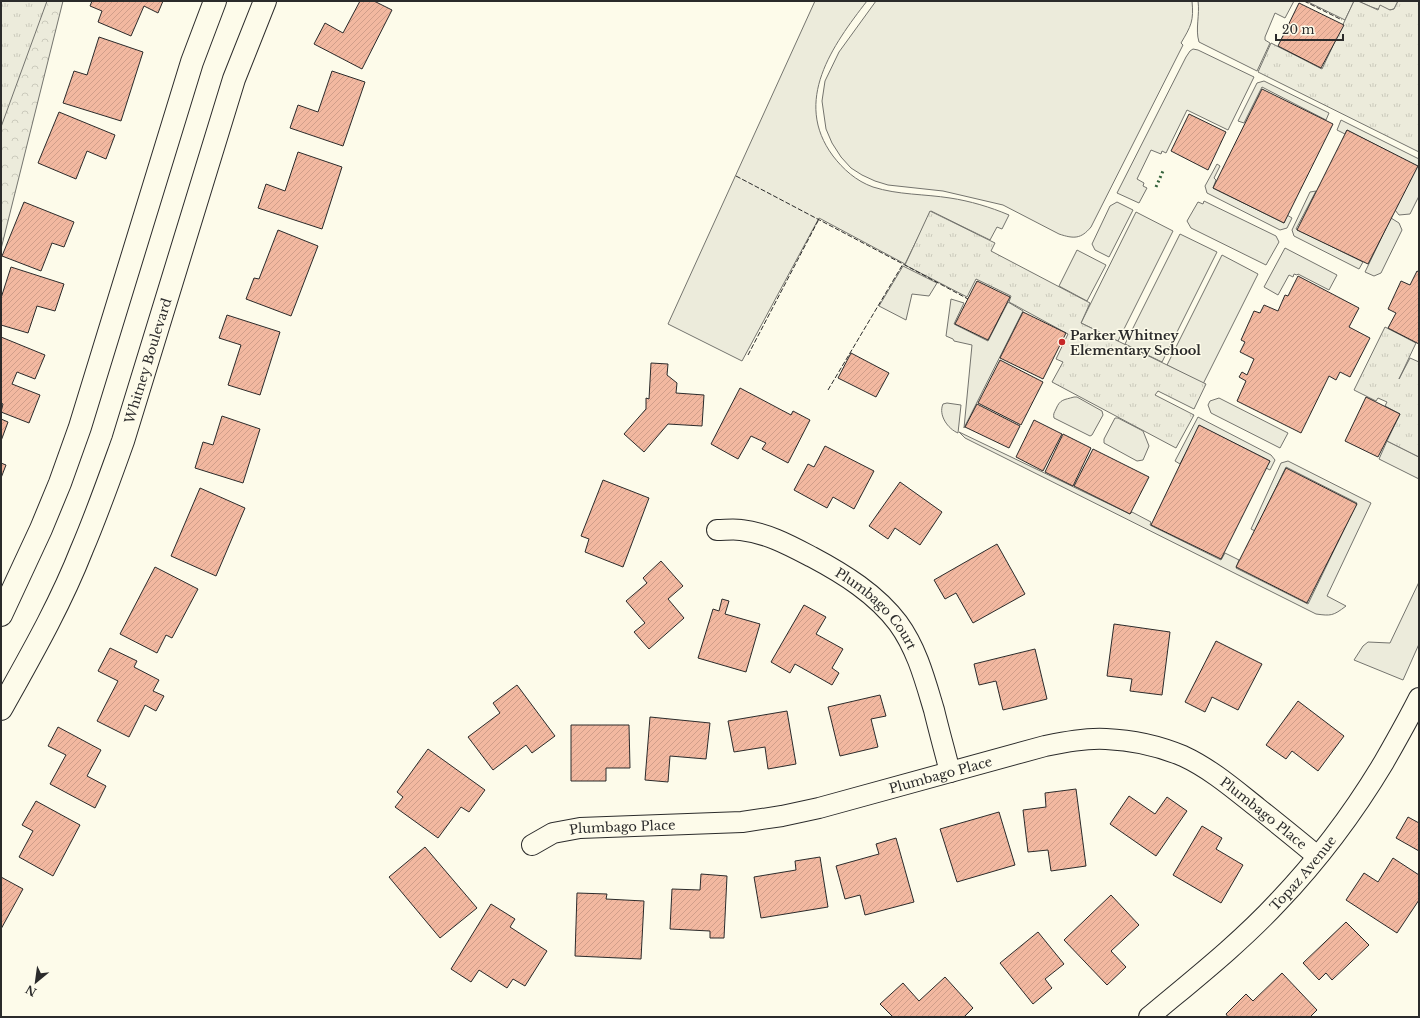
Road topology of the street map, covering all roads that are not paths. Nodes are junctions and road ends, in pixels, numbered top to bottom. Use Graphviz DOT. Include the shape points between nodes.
graph roads {
  1 [pos="216,1"];
  2 [pos="265,1"];
  3 [pos="717,530"];
  4 [pos="1,615"];
  5 [pos="1419,698"];
  6 [pos="1,710"];
  7 [pos="950,772"];
  8 [pos="532,845"];
  9 [pos="1317,856"];
  10 [pos="1149,1017"];
  1 -- 4 [label="street" via="192,62 80,427 42,529"];
  2 -- 6 [label="street, Whitney Boulevard" via="234,79 123,441 82,550 59,601"];
  3 -- 7 [label="street, Plumbago Court" via="746,531 778,540 859,584 882,605 898,623 924,674"];
  5 -- 9 [label="street, Topaz Avenue" via="1384,763"];
  7 -- 8 [label="street, Plumbago Place" via="782,816 742,822 580,828 553,833"];
  7 -- 9 [label="street, Plumbago Place" via="1045,746 1077,740 1105,739 1140,743 1182,756 1207,769"];
  9 -- 10 [label="street, Topaz Avenue" via="1277,903 1231,948"];
}
